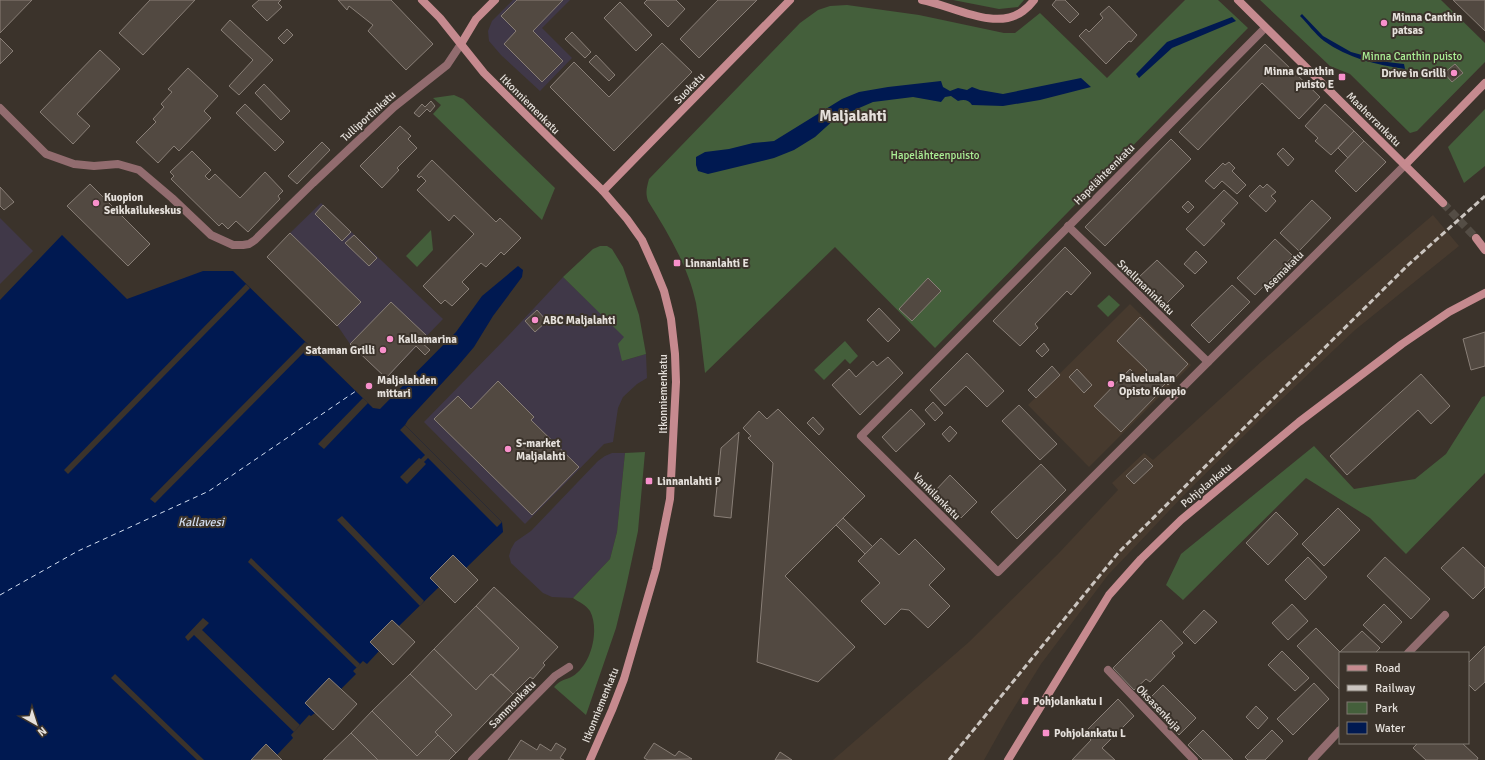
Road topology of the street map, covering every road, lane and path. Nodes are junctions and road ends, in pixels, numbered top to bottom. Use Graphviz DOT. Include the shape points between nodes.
graph roads {
  1 [pos="422,0"];
  2 [pos="495,0"];
  3 [pos="790,0"];
  4 [pos="922,0"];
  5 [pos="1034,0"];
  6 [pos="1238,0"];
  7 [pos="1266,28"];
  8 [pos="462,44"];
  9 [pos="1485,83"];
  10 [pos="0,108"];
  11 [pos="1405,165"];
  12 [pos="602,191"];
  13 [pos="1443,203"];
  14 [pos="1068,226"];
  15 [pos="1476,238"];
  16 [pos="1485,250"];
  17 [pos="1485,293"];
  18 [pos="959,336"];
  19 [pos="1208,362"];
  20 [pos="1096,474"];
  21 [pos="1445,615"];
  22 [pos="1409,652"];
  23 [pos="569,667"];
  24 [pos="1108,670"];
  25 [pos="1339,731"];
  26 [pos="472,760"];
  27 [pos="590,760"];
  28 [pos="1008,760"];
  29 [pos="1194,760"];
  30 [pos="1312,760"];
  1 -- 8 [label="main road, Itkonniemenkatu"];
  2 -- 8 [label="main road, Tulliportinkatu" via="476,19"];
  3 -- 12 [label="main road, Suokatu"];
  4 -- 5 [label="main road" via="984,17 1004,19 1023,12"];
  6 -- 7 [label="main road, Maaherrankatu"];
  7 -- 11 [label="main road, Maaherrankatu"];
  7 -- 14 [label="street, Hapelähteenkatu"];
  8 -- 10 [label="street, Tulliportinkatu" via="447,65 394,107 255,240 243,245 233,245 211,236 139,170 118,164 74,164 46,154"];
  8 -- 12 [label="main road, Itkonniemenkatu" via="484,73"];
  9 -- 11 [label="main road, Asemakatu"];
  11 -- 13 [label="main road, Maaherrankatu"];
  11 -- 19 [label="street, Asemakatu"];
  12 -- 27 [label="main road, Itkonniemenkatu" via="642,240 664,291 671,319 676,394 670,499 656,569 624,679"];
  14 -- 18 [label="street, Hapelähteenkatu"];
  14 -- 19 [label="street, Snellmaninkatu"];
  15 -- 16 [label="main road"];
  17 -- 28 [label="main road, Pohjolankatu" via="1449,312 1408,340 1299,422 1181,520 1141,559 1109,595"];
  18 -- 20 [label="street, Vankilankatu" via="861,436 998,572"];
  19 -- 20 [label="street, Asemakatu"];
  21 -- 22 [label="street"];
  23 -- 26 [label="street, Sammonkatu" via="555,676"];
  24 -- 29 [label="street, Oksasenkuja"];
  25 -- 30 [label="street"];
}
